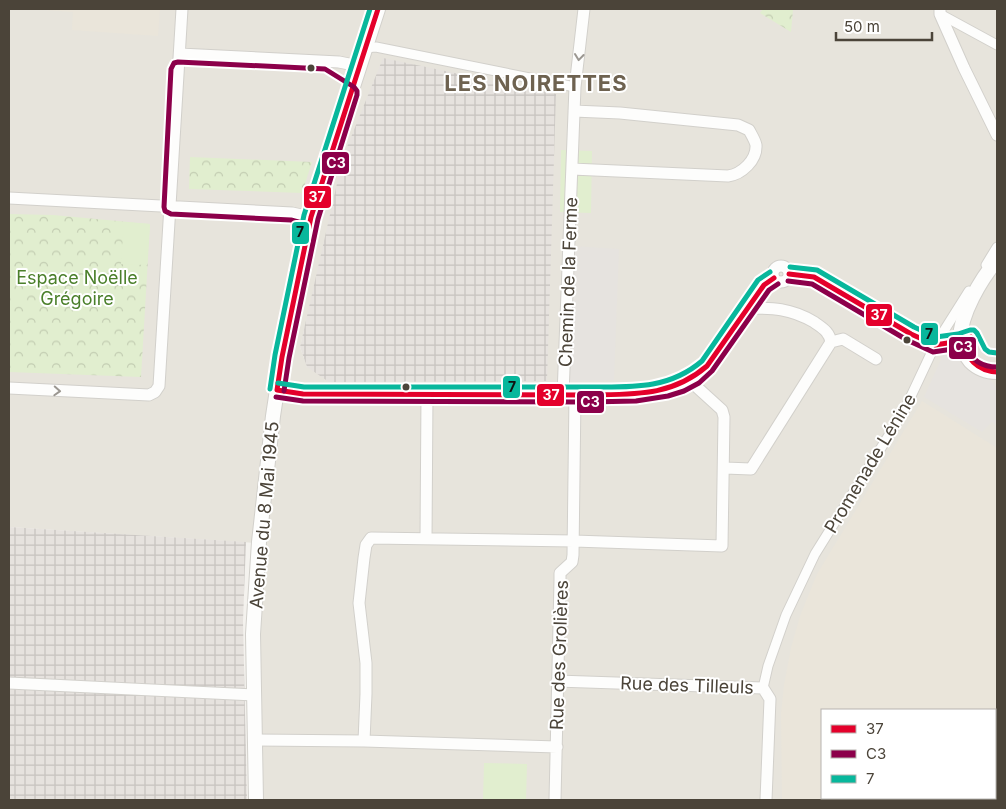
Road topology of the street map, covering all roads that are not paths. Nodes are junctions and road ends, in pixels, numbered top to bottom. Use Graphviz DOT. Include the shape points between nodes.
graph roads {
  1 [pos="182,9"];
  2 [pos="378,9"];
  3 [pos="584,9"];
  4 [pos="940,11"];
  5 [pos="997,45"];
  6 [pos="365,48"];
  7 [pos="180,54"];
  8 [pos="359,66"];
  9 [pos="575,88"];
  10 [pos="574,111"];
  11 [pos="997,135"];
  12 [pos="572,169"];
  13 [pos="9,198"];
  14 [pos="171,208"];
  15 [pos="311,217"];
  16 [pos="997,247"];
  17 [pos="997,260"];
  18 [pos="746,308"];
  19 [pos="960,341"];
  20 [pos="831,342"];
  21 [pos="934,346"];
  22 [pos="876,359"];
  23 [pos="997,372"];
  24 [pos="689,380"];
  25 [pos="9,388"];
  26 [pos="277,390"];
  27 [pos="427,395"];
  28 [pos="563,395"];
  29 [pos="575,395"];
  30 [pos="725,468"];
  31 [pos="426,539"];
  32 [pos="574,541"];
  33 [pos="557,681"];
  34 [pos="9,683"];
  35 [pos="763,688"];
  36 [pos="254,695"];
  37 [pos="256,740"];
  38 [pos="364,741"];
  39 [pos="557,747"];
  40 [pos="257,799"];
  41 [pos="555,800"];
  42 [pos="766,800"];
  1 -- 7 [label="street"];
  2 -- 6 [label="street, Avenue du 8 Mai 1945"];
  3 -- 9 [label="street, Chemin de la Ferme, one-way"];
  4 -- 5 [label="street"];
  4 -- 11 [label="street"];
  6 -- 8 [label="street, Avenue du 8 Mai 1945"];
  6 -- 9 [label="street" via="376,47"];
  7 -- 8 [label="street" via="338,62"];
  7 -- 14 [label="street"];
  8 -- 15 [label="street, Avenue du 8 Mai 1945"];
  9 -- 10 [label="street, Chemin de la Ferme"];
  10 -- 12 [label="street, Chemin de la Ferme"];
  10 -- 12 [label="street" via="738,125 749,130 756,145 752,158 738,174 728,176"];
  12 -- 28 [label="street, Chemin de la Ferme"];
  13 -- 14 [label="street"];
  14 -- 15 [label="street" via="292,213"];
  25 -- 14 [label="street, one-way" via="148,395 155,392 159,386"];
  15 -- 26 [label="street, Avenue du 8 Mai 1945"];
  16 -- 21 [label="street, Promenade Lénine"];
  17 -- 19 [label="street" via="974,296"];
  18 -- 20 [label="street" via="788,310 801,315 826,330"];
  18 -- 21 [label="street" via="764,285 774,278 774,269 780,266 789,274 814,277"];
  18 -- 24 [label="street" via="708,366"];
  19 -- 21 [label="street"];
  19 -- 23 [label="street" via="966,356 975,366 987,372"];
  20 -- 22 [label="street" via="843,339"];
  20 -- 30 [label="street" via="751,469"];
  21 -- 35 [label="street, Promenade Lénine" via="904,412 815,554 786,615"];
  24 -- 29 [label="street" via="653,392"];
  24 -- 30 [label="street" via="722,410"];
  26 -- 27 [label="street" via="302,394"];
  26 -- 36 [label="street, Avenue du 8 Mai 1945" via="253,634"];
  27 -- 28 [label="street"];
  27 -- 31 [label="street"];
  28 -- 29 [label="street"];
  29 -- 32 [label="street, Rue des Grolières"];
  30 -- 32 [label="street" via="722,546"];
  31 -- 32 [label="street"];
  31 -- 38 [label="street" via="371,538 366,545 359,603 366,663"];
  32 -- 33 [label="street, Rue des Grolières" via="572,562 560,573"];
  33 -- 35 [label="street, Rue des Tilleuls"];
  33 -- 39 [label="street, Rue des Grolières"];
  34 -- 36 [label="street"];
  35 -- 42 [label="street, Rue des Tilleuls" via="770,699"];
  36 -- 37 [label="street, Avenue du 8 Mai 1945"];
  37 -- 38 [label="street"];
  37 -- 40 [label="street, Avenue du 8 Mai 1945"];
  38 -- 39 [label="street"];
  39 -- 41 [label="street, Rue des Grolières"];
}
